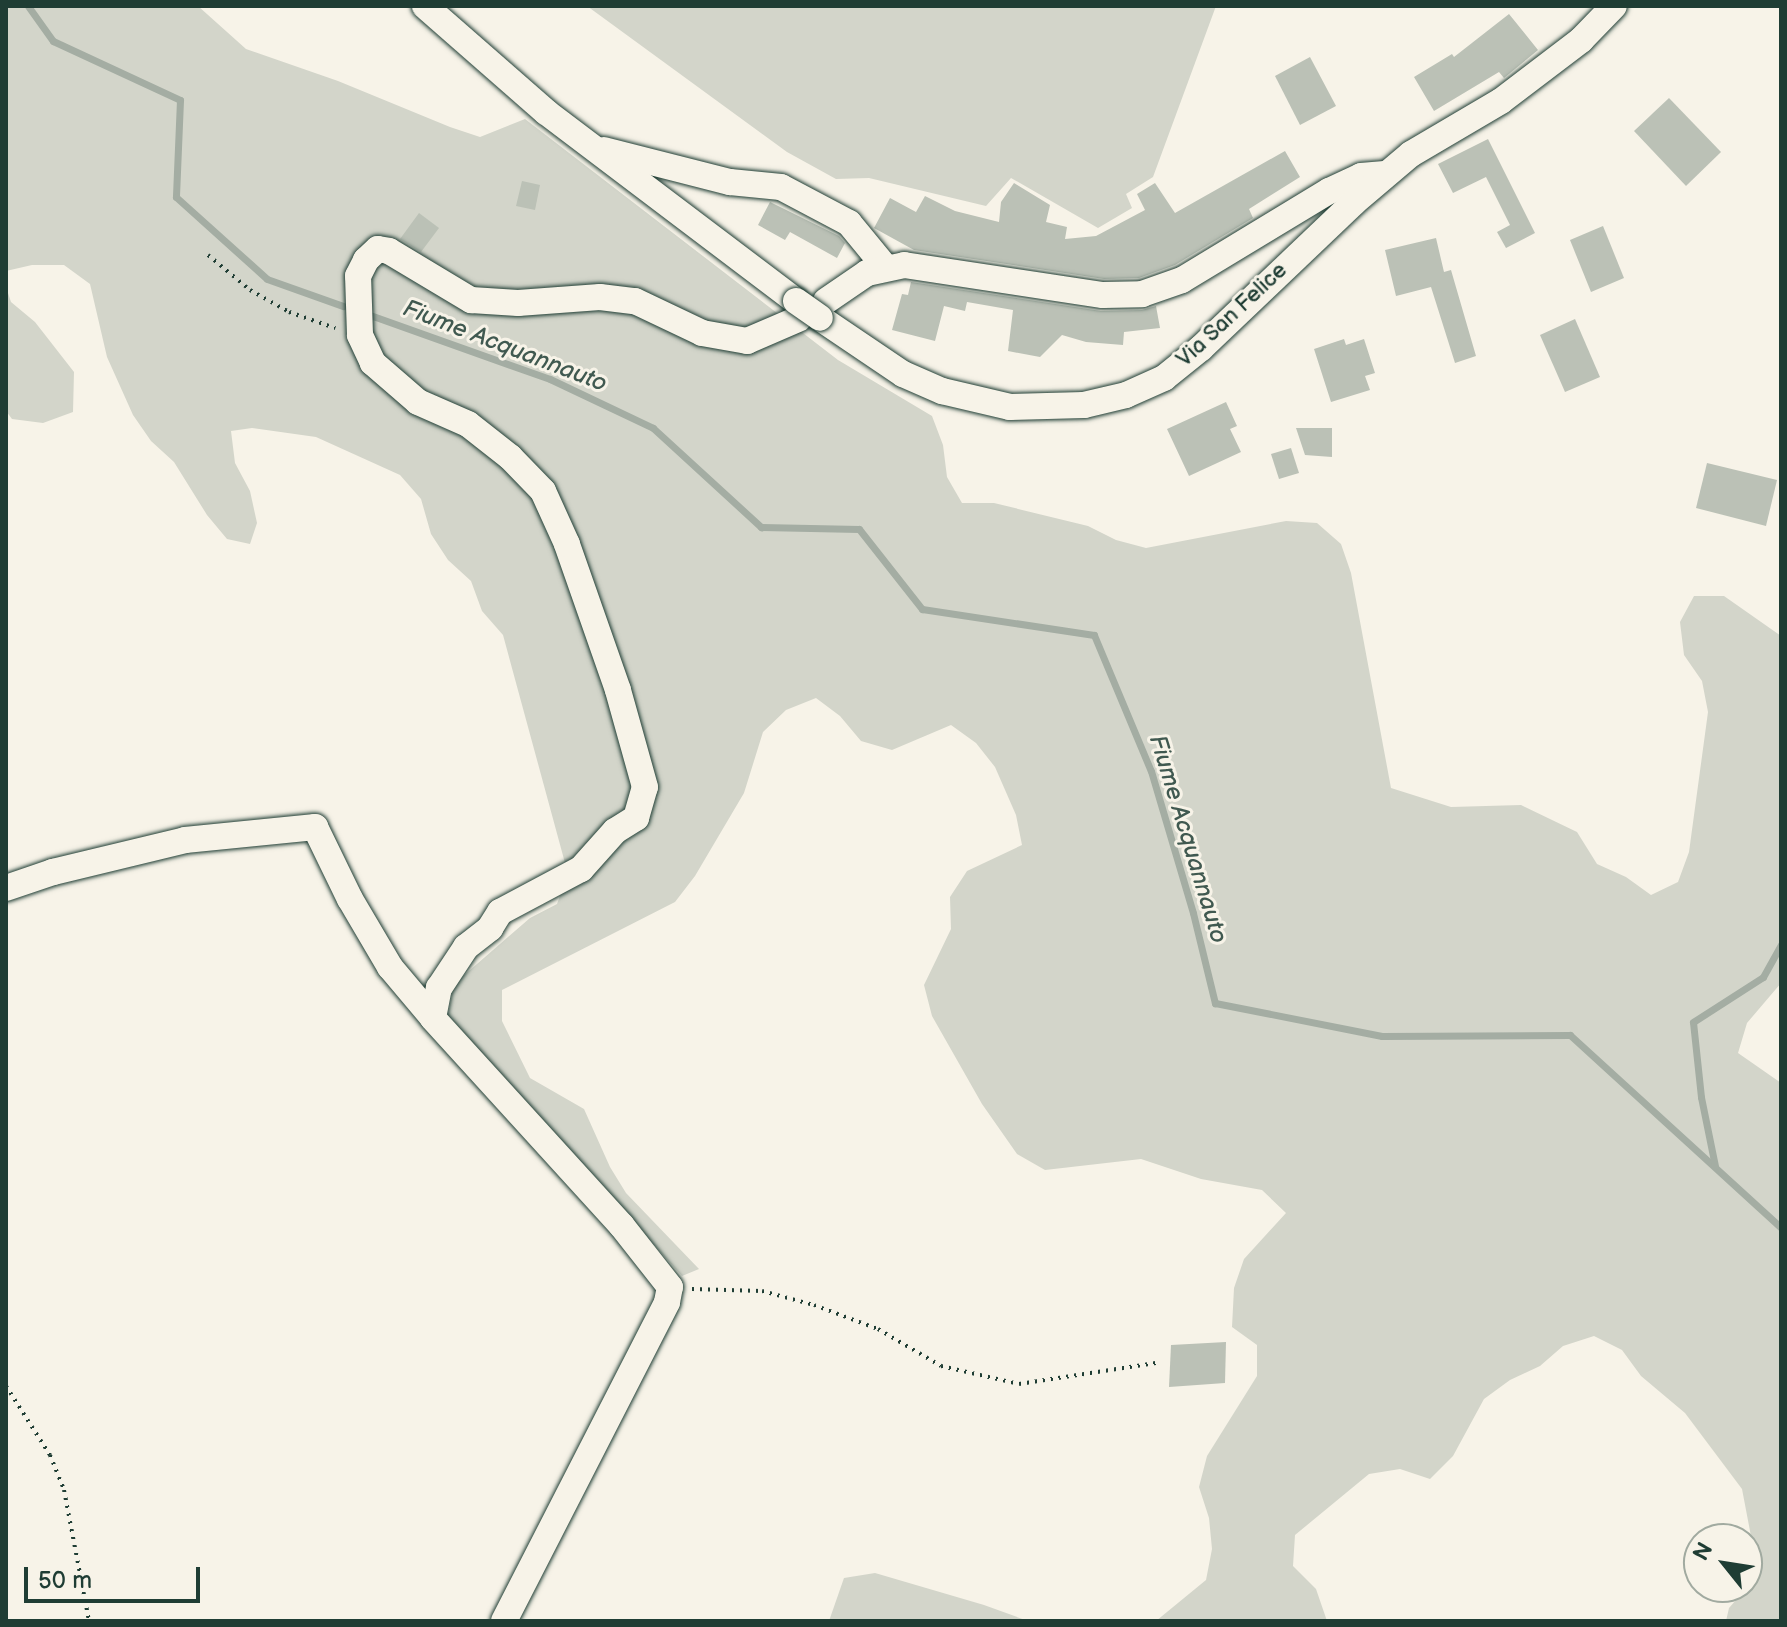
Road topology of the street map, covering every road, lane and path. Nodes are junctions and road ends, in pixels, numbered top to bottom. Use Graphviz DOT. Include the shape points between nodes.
graph roads {
  1 [pos="425,6"];
  2 [pos="1614,6"];
  3 [pos="591,147"];
  4 [pos="1389,174"];
  5 [pos="208,255"];
  6 [pos="886,268"];
  7 [pos="810,310"];
  8 [pos="360,335"];
  9 [pos="6,888"];
  10 [pos="433,1018"];
  11 [pos="670,1287"];
  12 [pos="1157,1363"];
  13 [pos="6,1386"];
  14 [pos="89,1621"];
  15 [pos="504,1621"];
  1 -- 3 [label="street, Via San Felice"];
  2 -- 4 [label="street, Via San Felice" via="1581,40 1501,101 1411,154"];
  3 -- 6 [label="street" via="730,182 781,187 849,223"];
  3 -- 7 [label="street, Via San Felice"];
  4 -- 6 [label="street" via="1361,176 1329,191 1182,280 1142,294 1103,295 904,265"];
  4 -- 7 [label="street, Via San Felice" via="1164,378 1084,405 1010,407 942,391 903,374"];
  5 -- 8 [label="path" via="250,290 289,312 326,322 346,335"];
  6 -- 7 [label="street" via="867,273"];
  7 -- 8 [label="street" via="747,341 702,333 635,301 471,300 378,249 358,276"];
  8 -- 10 [label="street" via="373,363 395,383 418,402 468,424 543,491 618,690 645,787 636,818 615,831 581,869 500,912 466,947 439,988"];
  9 -- 10 [label="street" via="185,840 315,827 390,967"];
  10 -- 11 [label="street" via="622,1226"];
  11 -- 12 [label="path" via="762,1291 878,1329 941,1366 1019,1384"];
  11 -- 15 [label="street"];
  13 -- 14 [label="path" via="50,1455 64,1490"];
}
